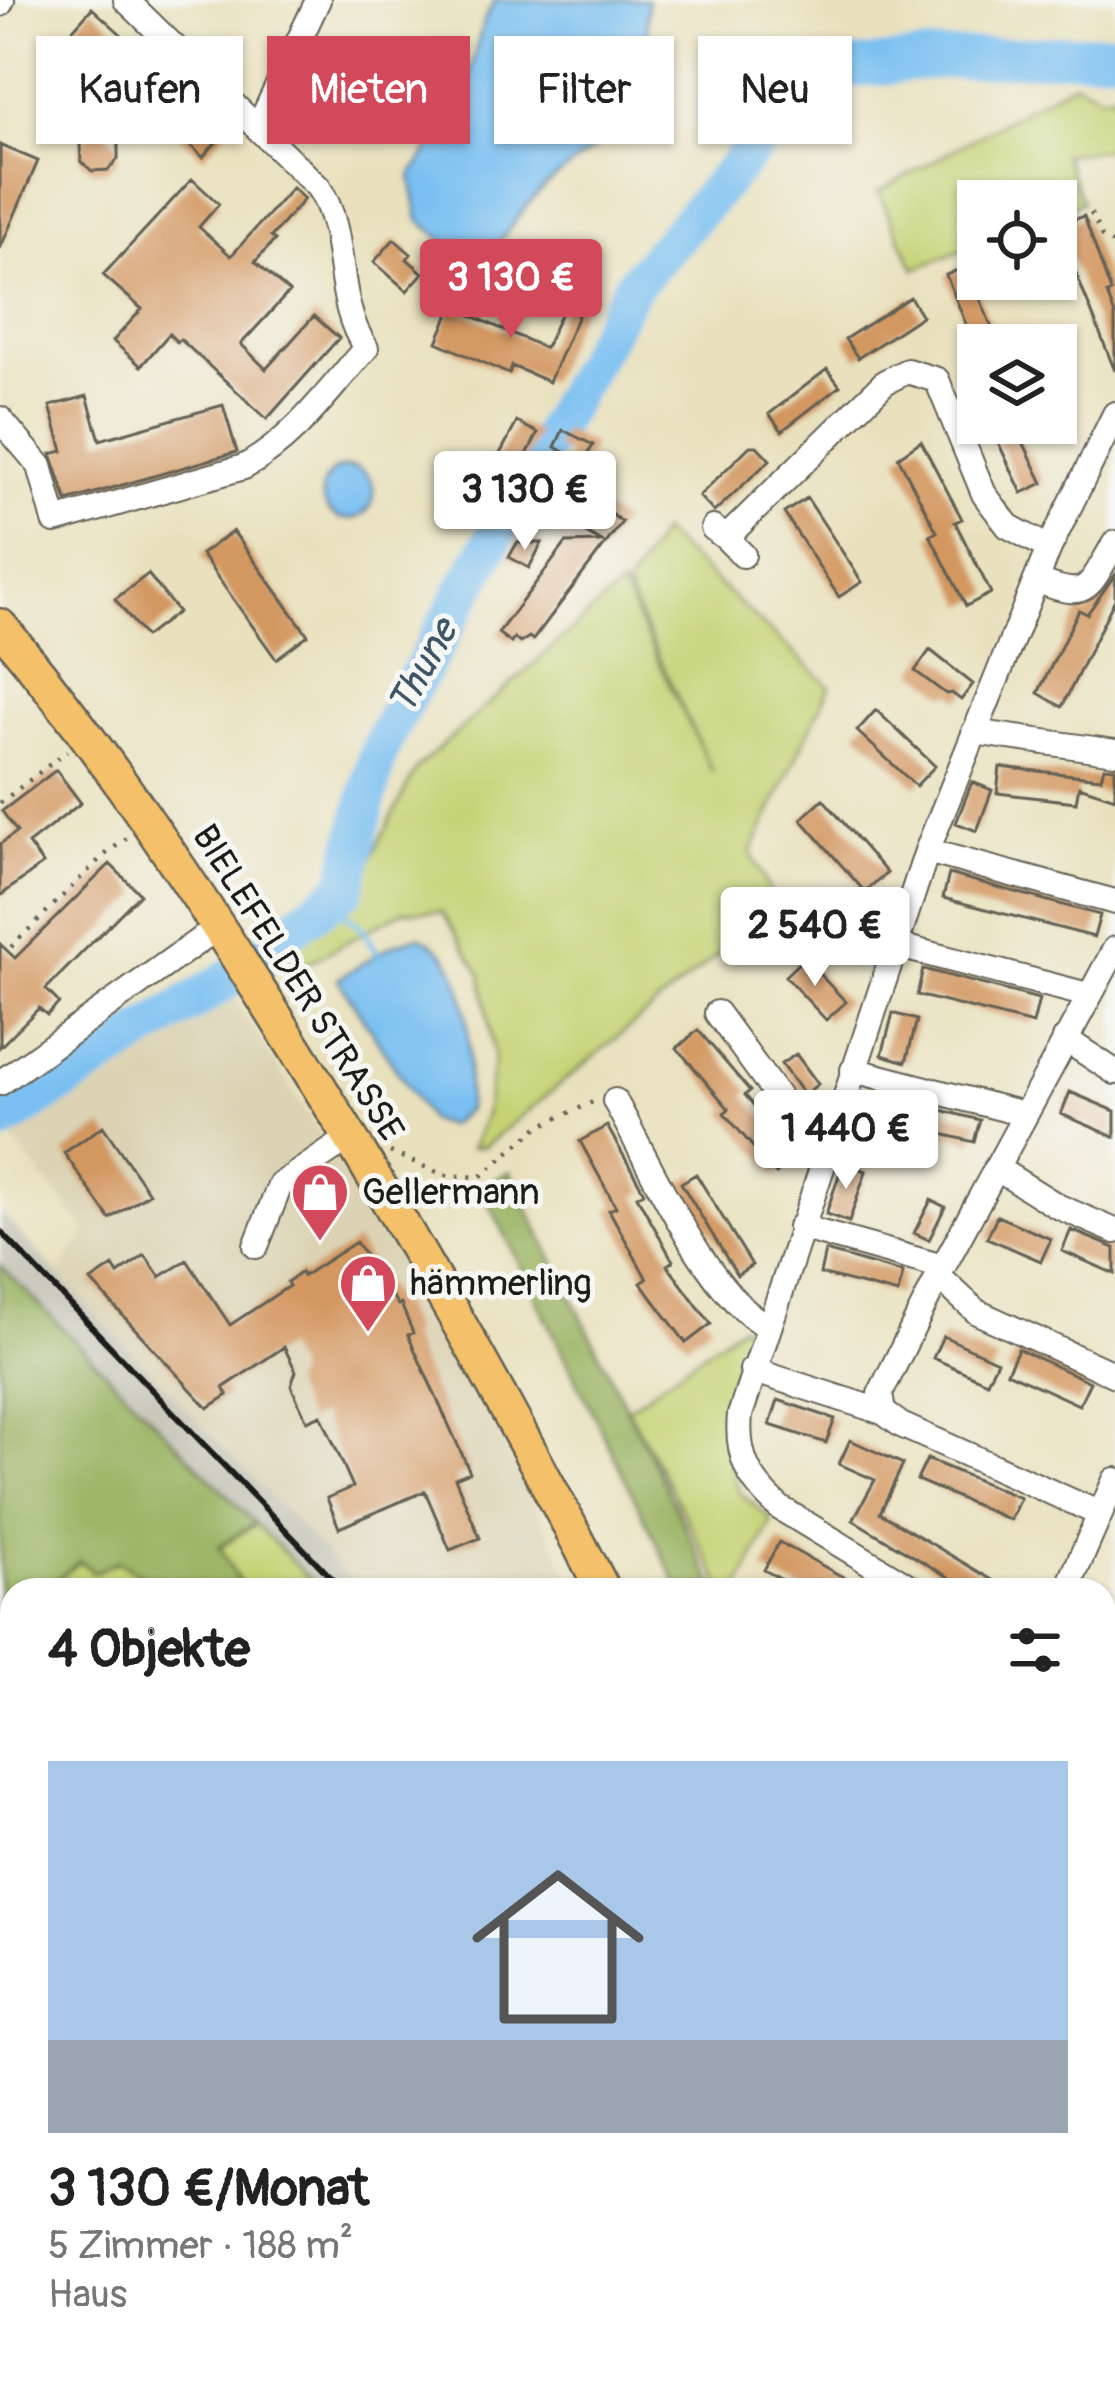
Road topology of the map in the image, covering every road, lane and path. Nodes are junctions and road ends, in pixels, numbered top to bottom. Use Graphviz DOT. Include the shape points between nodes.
graph roads {
  1 [pos="126,0"];
  2 [pos="318,0"];
  3 [pos="258,128"];
  4 [pos="1091,213"];
  5 [pos="1115,245"];
  6 [pos="1115,414"];
  7 [pos="0,418"];
  8 [pos="727,540"];
  9 [pos="1115,543"];
  10 [pos="1049,548"];
  11 [pos="1036,580"];
  12 [pos="0,626"];
  13 [pos="974,733"];
  14 [pos="68,750"];
  15 [pos="1115,752"];
  16 [pos="0,803"];
  17 [pos="128,837"];
  18 [pos="927,851"];
  19 [pos="1115,902"];
  20 [pos="225,938"];
  21 [pos="895,945"];
  22 [pos="11,947"];
  23 [pos="1115,949"];
  24 [pos="1088,995"];
  25 [pos="717,1013"];
  26 [pos="1065,1039"];
  27 [pos="853,1070"];
  28 [pos="1115,1072"];
  29 [pos="0,1083"];
  30 [pos="615,1101"];
  31 [pos="1024,1114"];
  32 [pos="351,1137"];
  33 [pos="827,1147"];
  34 [pos="996,1168"];
  35 [pos="800,1227"];
  36 [pos="1115,1231"];
  37 [pos="256,1246"];
  38 [pos="940,1271"];
  39 [pos="766,1326"];
  40 [pos="752,1370"];
  41 [pos="1115,1375"];
  42 [pos="884,1412"];
  43 [pos="1115,1480"];
  44 [pos="1100,1514"];
  45 [pos="597,1578"];
  46 [pos="895,1578"];
  47 [pos="1072,1578"];
  1 -- 3 [label="street"];
  2 -- 3 [label="street"];
  3 -- 7 [label="street" via="328,201 351,326 366,348 290,436 244,466 55,521 40,466"];
  4 -- 5 [label="path"];
  6 -- 10 [label="street"];
  8 -- 10 [label="street" via="886,382 908,371 937,380 984,494 1008,526"];
  9 -- 11 [label="street" via="1079,592"];
  10 -- 11 [label="street"];
  11 -- 13 [label="street"];
  12 -- 20 [label="main road, BIELEFELDER STRASSE" via="84,732"];
  13 -- 15 [label="street"];
  13 -- 18 [label="street"];
  14 -- 16 [label="path"];
  17 -- 22 [label="path"];
  18 -- 19 [label="street"];
  18 -- 21 [label="street"];
  20 -- 29 [label="street"];
  20 -- 32 [label="main road, BIELEFELDER STRASSE"];
  21 -- 24 [label="street"];
  21 -- 27 [label="street"];
  23 -- 24 [label="street"];
  24 -- 26 [label="street"];
  25 -- 33 [label="street" via="805,1134"];
  26 -- 28 [label="street"];
  26 -- 31 [label="street"];
  27 -- 31 [label="street"];
  27 -- 33 [label="street"];
  30 -- 32 [label="path" via="599,1099 538,1127 480,1177 444,1175"];
  30 -- 39 [label="street" via="718,1279 746,1315"];
  31 -- 34 [label="street"];
  32 -- 37 [label="street" via="280,1185"];
  32 -- 45 [label="main road, BIELEFELDER STRASSE"];
  33 -- 35 [label="street"];
  34 -- 36 [label="street"];
  34 -- 38 [label="street"];
  35 -- 38 [label="street"];
  35 -- 39 [label="street"];
  38 -- 41 [label="street" via="977,1312"];
  38 -- 42 [label="street" via="880,1394"];
  39 -- 40 [label="street"];
  40 -- 42 [label="street"];
  40 -- 46 [label="street" via="738,1439 760,1491"];
  42 -- 44 [label="street"];
  43 -- 44 [label="street"];
  44 -- 47 [label="street"];
}
